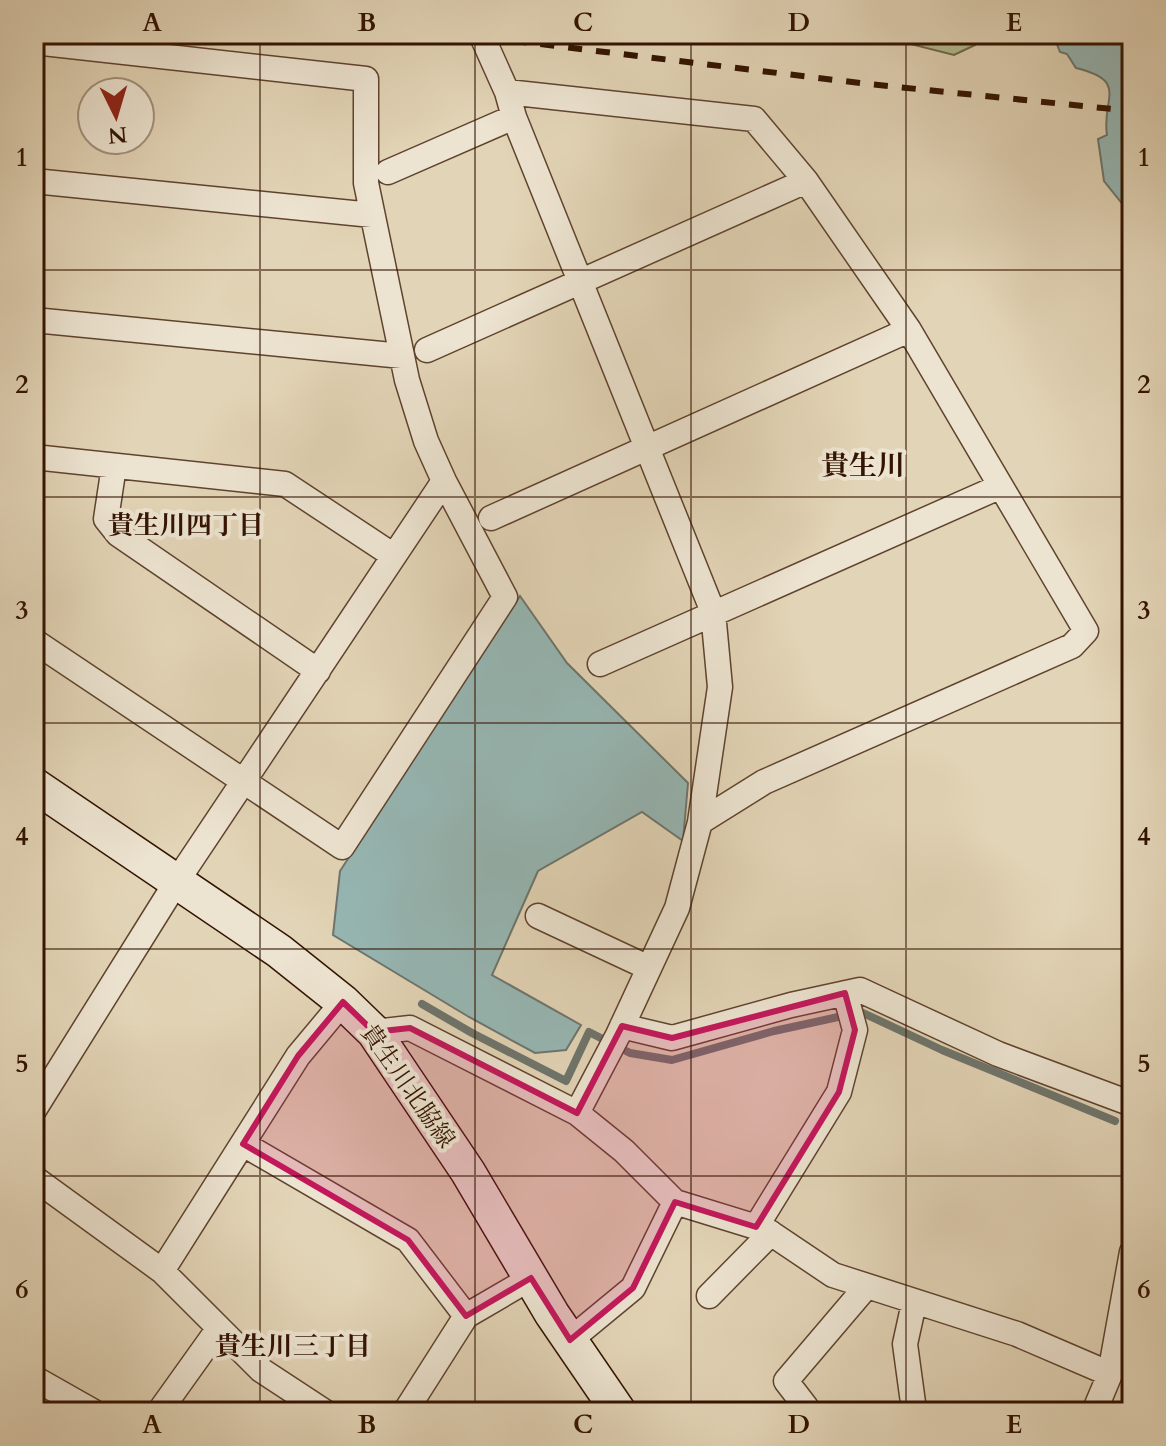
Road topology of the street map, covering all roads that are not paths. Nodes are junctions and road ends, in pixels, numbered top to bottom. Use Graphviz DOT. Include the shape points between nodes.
graph roads {
  1 [pos="481,34"];
  2 [pos="34,42"];
  3 [pos="507,92"];
  4 [pos="514,117"];
  5 [pos="388,172"];
  6 [pos="34,181"];
  7 [pos="806,181"];
  8 [pos="372,215"];
  9 [pos="581,280"];
  10 [pos="34,320"];
  11 [pos="909,330"];
  12 [pos="427,350"];
  13 [pos="402,356"];
  14 [pos="648,448"];
  15 [pos="34,457"];
  16 [pos="114,466"];
  17 [pos="444,481"];
  18 [pos="999,487"];
  19 [pos="491,518"];
  20 [pos="394,556"];
  21 [pos="713,612"];
  22 [pos="34,641"];
  23 [pos="600,664"];
  24 [pos="318,671"];
  25 [pos="244,782"];
  26 [pos="34,785"];
  27 [pos="700,822"];
  28 [pos="177,881"];
  29 [pos="538,916"];
  30 [pos="649,968"];
  31 [pos="845,993"];
  32 [pos="343,1002"];
  33 [pos="374,1032"];
  34 [pos="616,1039"];
  35 [pos="1132,1104"];
  36 [pos="34,1110"];
  37 [pos="577,1113"];
  38 [pos="243,1144"];
  39 [pos="34,1178"];
  40 [pos="675,1202"];
  41 [pos="764,1230"];
  42 [pos="1132,1252"];
  43 [pos="162,1271"];
  44 [pos="531,1278"];
  45 [pos="866,1287"];
  46 [pos="709,1296"];
  47 [pos="914,1303"];
  48 [pos="466,1316"];
  49 [pos="219,1328"];
  50 [pos="570,1340"];
  51 [pos="1110,1374"];
  52 [pos="34,1378"];
  53 [pos="914,1410"];
  54 [pos="94,1412"];
  55 [pos="159,1412"];
  56 [pos="325,1412"];
  57 [pos="405,1412"];
  58 [pos="619,1412"];
  59 [pos="806,1412"];
  60 [pos="1094,1412"];
  1 -- 3 [label="street"];
  2 -- 8 [label="street" via="366,79 366,183"];
  3 -- 4 [label="street"];
  3 -- 7 [label="street" via="754,119"];
  4 -- 5 [label="street"];
  4 -- 9 [label="street"];
  6 -- 8 [label="street"];
  7 -- 9 [label="street"];
  7 -- 11 [label="street"];
  8 -- 13 [label="street"];
  9 -- 12 [label="street"];
  9 -- 14 [label="street"];
  10 -- 13 [label="street"];
  11 -- 14 [label="street"];
  11 -- 18 [label="street"];
  13 -- 17 [label="street" via="426,441"];
  14 -- 19 [label="street"];
  14 -- 21 [label="street"];
  15 -- 16 [label="street"];
  16 -- 20 [label="street" via="285,484"];
  16 -- 24 [label="street" via="106,519 118,534"];
  17 -- 20 [label="street"];
  17 -- 25 [label="street" via="505,597 342,847"];
  18 -- 21 [label="street"];
  18 -- 27 [label="street" via="1086,631 1079,639 764,782"];
  20 -- 24 [label="street"];
  21 -- 23 [label="street"];
  21 -- 27 [label="street" via="720,687"];
  22 -- 25 [label="street"];
  24 -- 25 [label="street"];
  25 -- 28 [label="street"];
  26 -- 28 [label="main road, 貴生川北脇線"];
  27 -- 30 [label="street" via="677,908"];
  28 -- 32 [label="main road, 貴生川北脇線"];
  28 -- 36 [label="street"];
  29 -- 30 [label="street"];
  30 -- 34 [label="street"];
  31 -- 34 [label="street" via="672,1038"];
  31 -- 35 [label="street" via="860,990 998,1054"];
  31 -- 41 [label="street" via="855,1030 839,1092"];
  32 -- 33 [label="main road, 貴生川北脇線"];
  32 -- 38 [label="street" via="298,1056"];
  33 -- 37 [label="street" via="410,1028"];
  33 -- 44 [label="main road, 貴生川北脇線"];
  34 -- 37 [label="street"];
  37 -- 40 [label="street"];
  38 -- 43 [label="street"];
  38 -- 48 [label="street" via="408,1240"];
  39 -- 43 [label="street"];
  40 -- 41 [label="street"];
  40 -- 50 [label="street" via="633,1288"];
  41 -- 45 [label="street" via="833,1275"];
  41 -- 46 [label="street"];
  42 -- 51 [label="street"];
  43 -- 49 [label="street"];
  44 -- 48 [label="street"];
  44 -- 50 [label="main road, 貴生川北脇線"];
  45 -- 47 [label="street"];
  45 -- 59 [label="street" via="786,1381"];
  47 -- 51 [label="street" via="1017,1334"];
  47 -- 53 [label="street" via="905,1344"];
  48 -- 57 [label="street"];
  49 -- 55 [label="street"];
  49 -- 56 [label="street" via="261,1370"];
  50 -- 58 [label="main road, 貴生川北脇線"];
  51 -- 60 [label="street"];
  52 -- 54 [label="street"];
}
